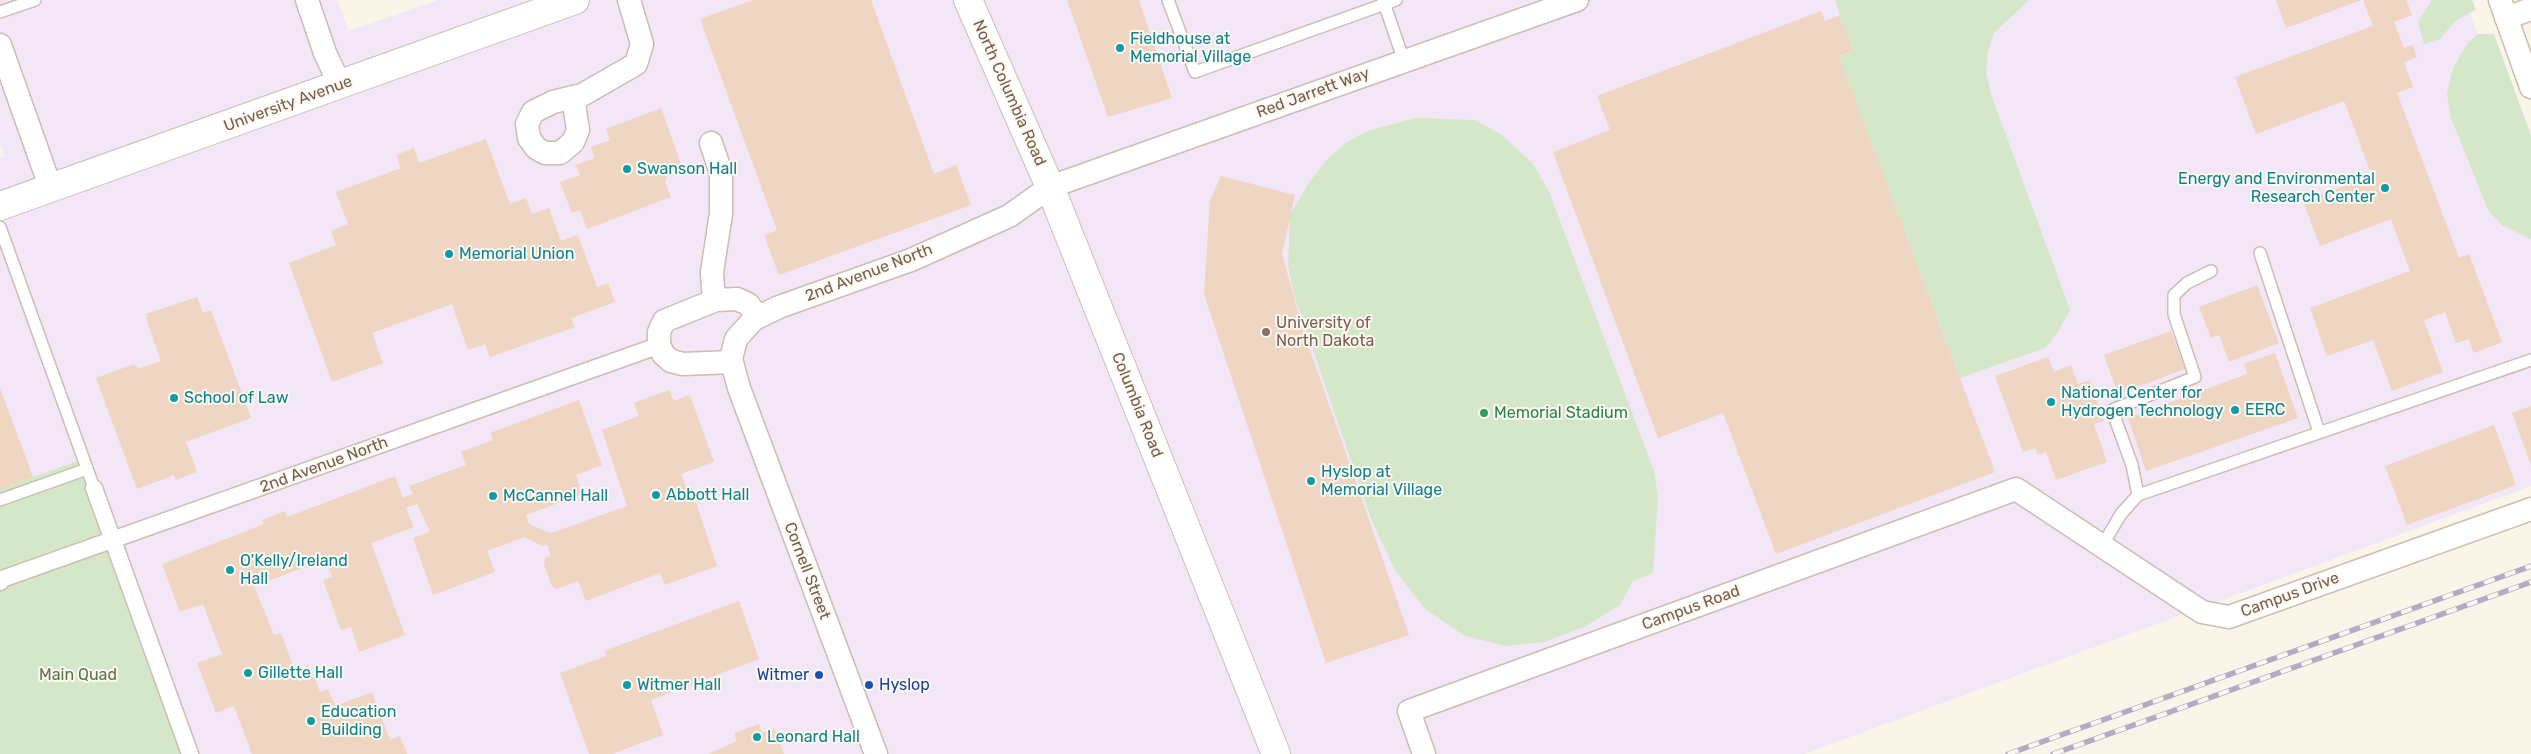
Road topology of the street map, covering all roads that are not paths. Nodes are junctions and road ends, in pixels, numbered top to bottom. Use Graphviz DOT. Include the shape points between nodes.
graph roads {
  1 [pos="35,0"];
  2 [pos="307,0"];
  3 [pos="575,0"];
  4 [pos="629,0"];
  5 [pos="968,0"];
  6 [pos="1168,0"];
  7 [pos="1396,0"];
  8 [pos="1577,0"];
  9 [pos="1384,2"];
  10 [pos="2503,9"];
  11 [pos="2531,9"];
  12 [pos="0,12"];
  13 [pos="0,45"];
  14 [pos="1404,61"];
  15 [pos="340,85"];
  16 [pos="2531,87"];
  17 [pos="573,97"];
  18 [pos="711,143"];
  19 [pos="1050,187"];
  20 [pos="51,189"];
  21 [pos="0,206"];
  22 [pos="0,227"];
  23 [pos="2260,253"];
  24 [pos="2211,271"];
  25 [pos="716,300"];
  26 [pos="758,317"];
  27 [pos="649,349"];
  28 [pos="2531,360"];
  29 [pos="732,362"];
  30 [pos="739,388"];
  31 [pos="2319,432"];
  32 [pos="87,469"];
  33 [pos="94,488"];
  34 [pos="2016,489"];
  35 [pos="2138,494"];
  36 [pos="0,500"];
  37 [pos="2531,509"];
  38 [pos="113,541"];
  39 [pos="2102,546"];
  40 [pos="0,582"];
  41 [pos="1223,624"];
  42 [pos="190,754"];
  43 [pos="876,754"];
  44 [pos="1264,754"];
  45 [pos="1276,754"];
  46 [pos="1424,754"];
  1 -- 12 [label="lane"];
  2 -- 15 [label="street" via="324,53"];
  3 -- 15 [label="main road, University Avenue"];
  4 -- 17 [label="street" via="642,44 636,64 602,85"];
  5 -- 19 [label="main road, North Columbia Road"];
  6 -- 9 [label="lane" via="1195,72"];
  7 -- 9 [label="lane"];
  8 -- 14 [label="street, Red Jarrett Way"];
  9 -- 14 [label="lane"];
  10 -- 11 [label="street"];
  10 -- 16 [label="street"];
  13 -- 20 [label="street"];
  14 -- 19 [label="street, Red Jarrett Way"];
  15 -- 20 [label="main road, University Avenue"];
  18 -- 25 [label="street" via="721,173 722,214 712,272"];
  19 -- 26 [label="street, 2nd Avenue North" via="1009,216 911,260"];
  19 -- 41 [label="main road, Columbia Road"];
  20 -- 21 [label="main road, University Avenue"];
  22 -- 32 [label="lane"];
  23 -- 31 [label="lane"];
  24 -- 35 [label="lane" via="2187,283 2174,295 2174,314 2195,377 2112,410 2132,466"];
  25 -- 26 [label="street" via="737,299 748,304"];
  25 -- 29 [label="street" via="664,321 659,332 659,344 671,361 683,364"];
  26 -- 29 [label="street, 2nd Avenue North" via="736,339"];
  27 -- 38 [label="street, 2nd Avenue North"];
  28 -- 31 [label="lane"];
  29 -- 30 [label="street, 2nd Avenue North"];
  30 -- 43 [label="street, Cornell Street"];
  31 -- 35 [label="lane"];
  32 -- 33 [label="lane"];
  32 -- 36 [label="lane"];
  33 -- 38 [label="street"];
  34 -- 39 [label="street, Campus Drive"];
  34 -- 46 [label="street, Campus Road" via="1409,711"];
  35 -- 39 [label="lane" via="2121,514"];
  37 -- 39 [label="street, Campus Drive" via="2229,616 2202,612"];
  38 -- 40 [label="street, 2nd Avenue North"];
  38 -- 42 [label="street"];
  41 -- 44 [label="main road, Columbia Road"];
  41 -- 45 [label="main road, Columbia Road"];
}
